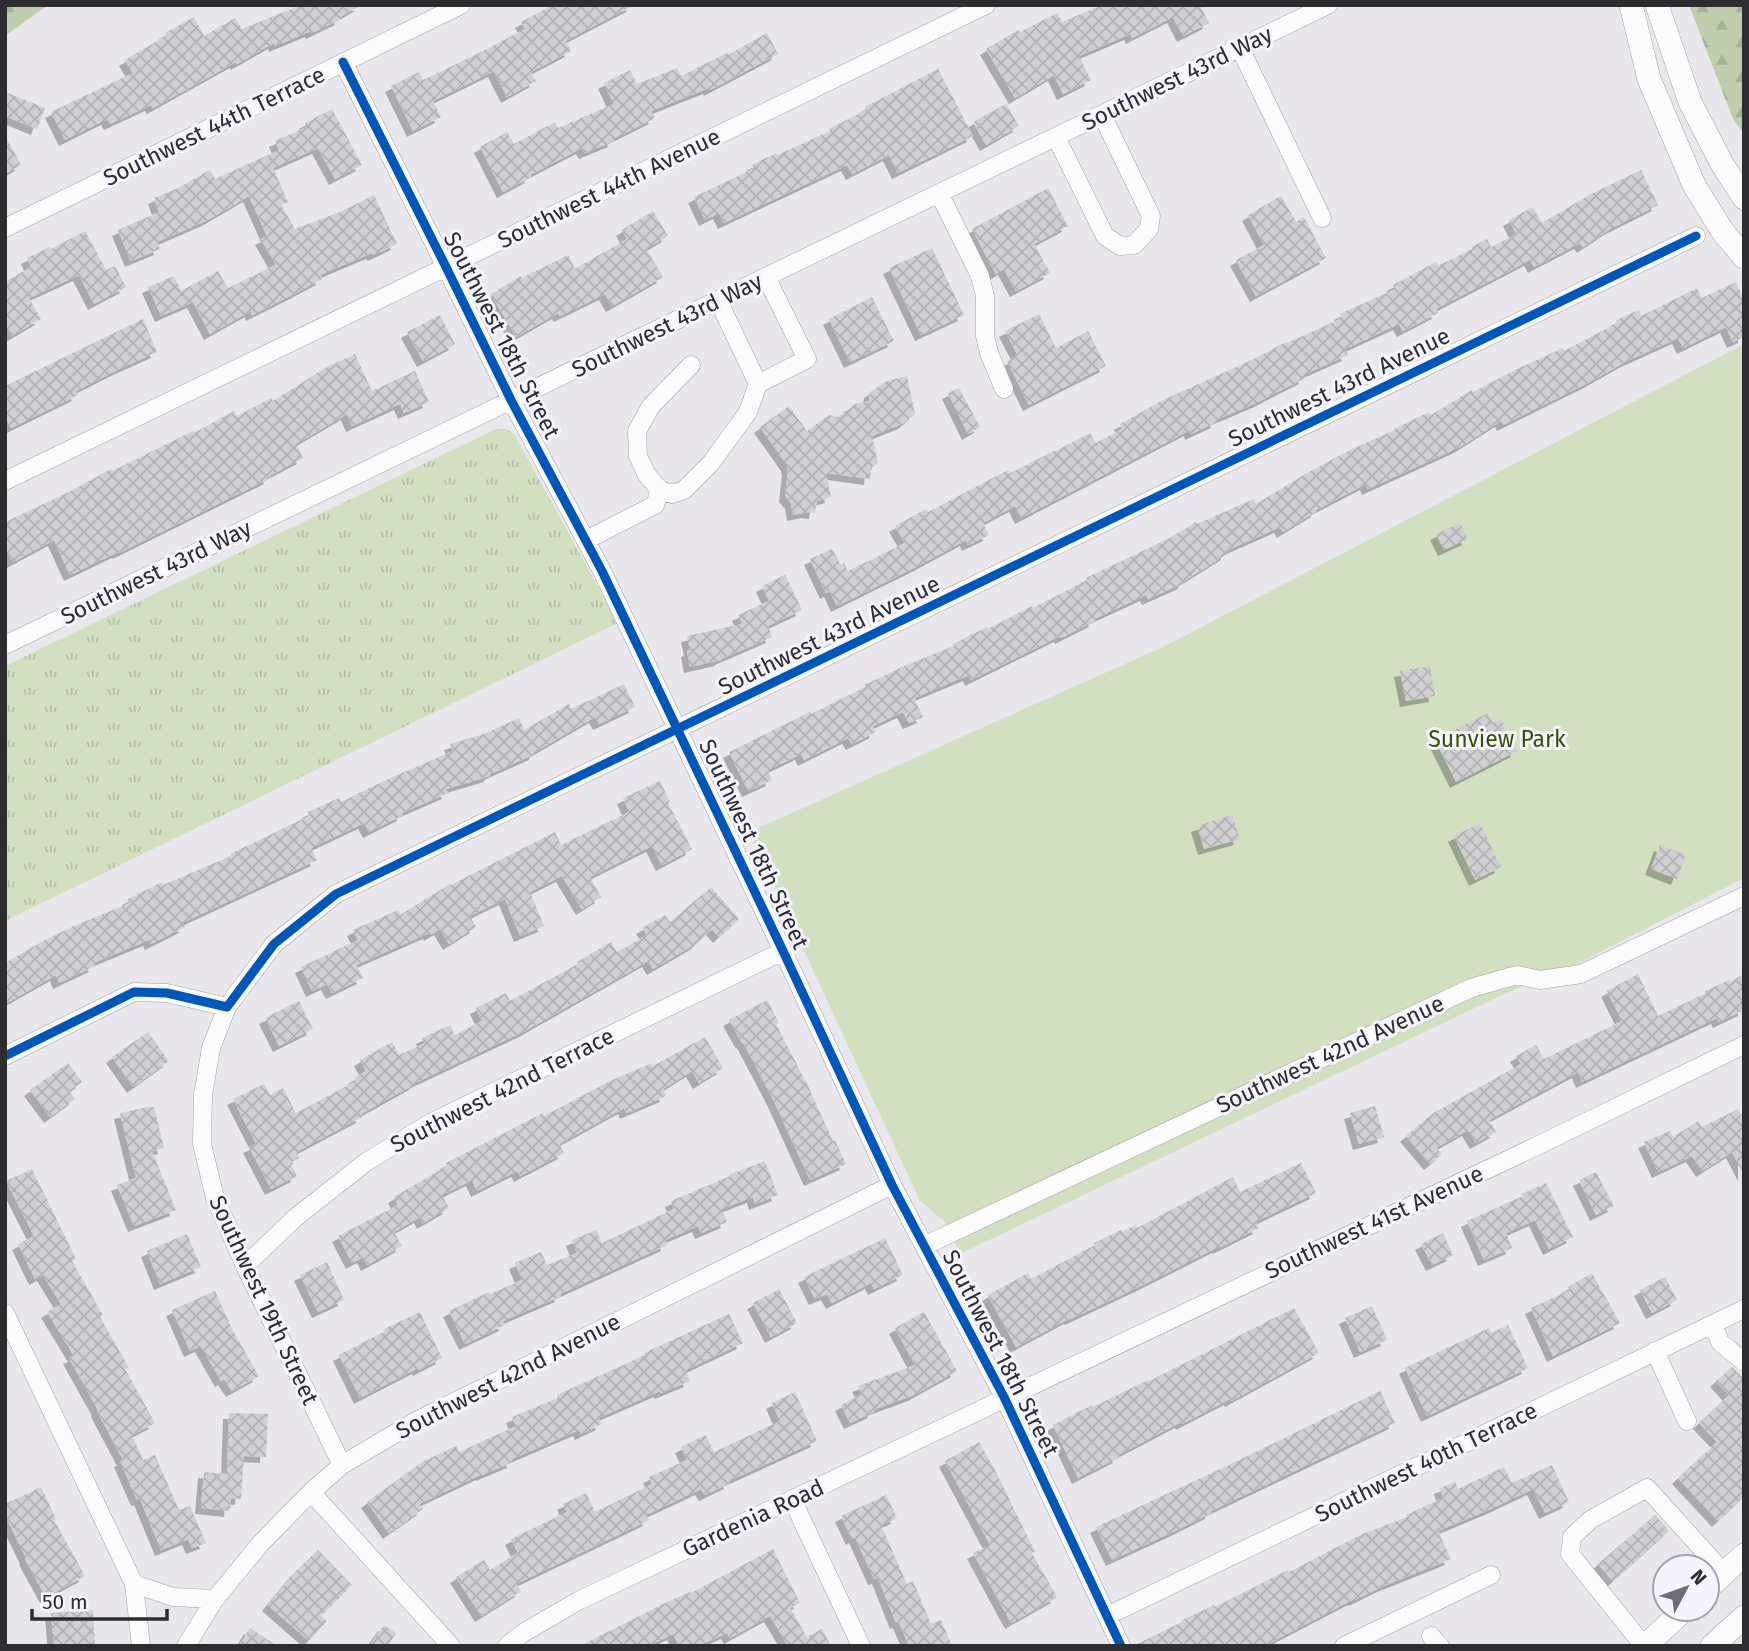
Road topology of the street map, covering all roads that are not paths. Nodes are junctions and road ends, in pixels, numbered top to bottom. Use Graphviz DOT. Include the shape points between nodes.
graph roads {
  1 [pos="461,5"];
  2 [pos="986,5"];
  3 [pos="1328,5"];
  4 [pos="1630,5"];
  5 [pos="1657,5"];
  6 [pos="1240,48"];
  7 [pos="343,62"];
  8 [pos="1102,115"];
  9 [pos="1056,136"];
  10 [pos="939,193"];
  11 [pos="1744,198"];
  12 [pos="1322,218"];
  13 [pos="5,228"];
  14 [pos="1696,236"];
  15 [pos="1744,257"];
  16 [pos="446,267"];
  17 [pos="766,276"];
  18 [pos="718,300"];
  19 [pos="691,365"];
  20 [pos="758,384"];
  21 [pos="1004,388"];
  22 [pos="511,400"];
  23 [pos="5,481"];
  24 [pos="660,490"];
  25 [pos="586,541"];
  26 [pos="5,645"];
  27 [pos="678,729"];
  28 [pos="1744,896"];
  29 [pos="783,951"];
  30 [pos="227,1007"];
  31 [pos="1744,1045"];
  32 [pos="5,1056"];
  33 [pos="892,1185"];
  34 [pos="924,1246"];
  35 [pos="245,1266"];
  36 [pos="1744,1309"];
  37 [pos="5,1313"];
  38 [pos="1713,1324"];
  39 [pos="1656,1351"];
  40 [pos="1744,1362"];
  41 [pos="1004,1397"];
  42 [pos="1687,1421"];
  43 [pos="342,1465"];
  44 [pos="311,1492"];
  45 [pos="792,1499"];
  46 [pos="1744,1555"];
  47 [pos="1724,1573"];
  48 [pos="1491,1575"];
  49 [pos="1721,1576"];
  50 [pos="134,1584"];
  51 [pos="215,1599"];
  52 [pos="1108,1616"];
  53 [pos="1744,1617"];
  54 [pos="1669,1623"];
  55 [pos="1672,1623"];
  56 [pos="141,1646"];
  57 [pos="186,1646"];
  58 [pos="451,1646"];
  59 [pos="507,1646"];
  60 [pos="861,1646"];
  61 [pos="1121,1646"];
  62 [pos="1343,1646"];
  63 [pos="1644,1646"];
  64 [pos="1656,1646"];
  65 [pos="1712,1646"];
  1 -- 7 [label="street, Southwest 44th Terrace"];
  2 -- 16 [label="street, Southwest 44th Avenue"];
  3 -- 6 [label="street, Southwest 43rd Way"];
  4 -- 15 [label="main road" via="1648,79 1695,186"];
  5 -- 11 [label="main road" via="1690,102"];
  6 -- 8 [label="street, Southwest 43rd Way"];
  6 -- 12 [label="street"];
  7 -- 13 [label="street, Southwest 44th Terrace"];
  7 -- 16 [label="street, Southwest 18th Street"];
  8 -- 9 [label="street, Southwest 43rd Way"];
  8 -- 9 [label="street" via="1151,216 1149,229 1134,245 1120,246 1105,236"];
  9 -- 10 [label="street, Southwest 43rd Way"];
  10 -- 17 [label="street, Southwest 43rd Way"];
  10 -- 21 [label="street" via="980,276 985,335"];
  14 -- 27 [label="street, Southwest 43rd Avenue"];
  16 -- 22 [label="street, Southwest 18th Street"];
  16 -- 23 [label="street, Southwest 44th Avenue"];
  17 -- 18 [label="street, Southwest 43rd Way"];
  17 -- 20 [label="street" via="807,359"];
  18 -- 20 [label="street"];
  18 -- 22 [label="street, Southwest 43rd Way"];
  19 -- 24 [label="street" via="651,406 637,431 638,456"];
  20 -- 24 [label="street" via="748,412 711,463 684,490 672,494"];
  22 -- 25 [label="street, Southwest 18th Street"];
  22 -- 26 [label="street, Southwest 43rd Way"];
  24 -- 25 [label="street" via="655,505"];
  25 -- 27 [label="street, Southwest 18th Street"];
  27 -- 29 [label="street, Southwest 18th Street"];
  27 -- 30 [label="street, Southwest 43rd Avenue" via="336,894 274,944"];
  28 -- 34 [label="street, Southwest 42nd Avenue" via="1580,974 1540,980 1517,975 1471,988"];
  29 -- 33 [label="street, Southwest 18th Street"];
  29 -- 35 [label="street, Southwest 42nd Terrace" via="432,1122 366,1162 295,1218"];
  30 -- 32 [label="street" via="167,993 134,992"];
  30 -- 35 [label="street, Southwest 19th Street" via="211,1048 203,1095 202,1144 215,1198"];
  31 -- 41 [label="street, Southwest 41st Avenue"];
  33 -- 34 [label="street, Southwest 18th Street"];
  33 -- 43 [label="street, Southwest 42nd Avenue" via="416,1421"];
  34 -- 41 [label="street, Southwest 18th Street"];
  35 -- 43 [label="street, Southwest 19th Street"];
  36 -- 38 [label="street, Southwest 40th Terrace"];
  37 -- 50 [label="street"];
  38 -- 39 [label="street, Southwest 40th Terrace"];
  38 -- 40 [label="street" via="1720,1342"];
  39 -- 42 [label="street"];
  39 -- 52 [label="street, Southwest 40th Terrace"];
  41 -- 45 [label="street, Gardenia Road"];
  41 -- 52 [label="street, Southwest 18th Street"];
  43 -- 44 [label="street, Southwest 42nd Avenue"];
  44 -- 51 [label="street, Southwest 42nd Avenue"];
  44 -- 58 [label="street"];
  45 -- 59 [label="street, Gardenia Road" via="578,1601"];
  45 -- 60 [label="street"];
  46 -- 47 [label="main road"];
  47 -- 49 [label="main road"];
  47 -- 63 [label="street" via="1647,1488 1590,1520 1572,1536 1570,1553"];
  48 -- 62 [label="street"];
  50 -- 51 [label="street" via="173,1597"];
  50 -- 56 [label="street"];
  51 -- 57 [label="street, Southwest 42nd Avenue"];
  52 -- 61 [label="street, Southwest 18th Street"];
  53 -- 65 [label="main road"];
  54 -- 63 [label="main road"];
  55 -- 64 [label="main road"];
}
